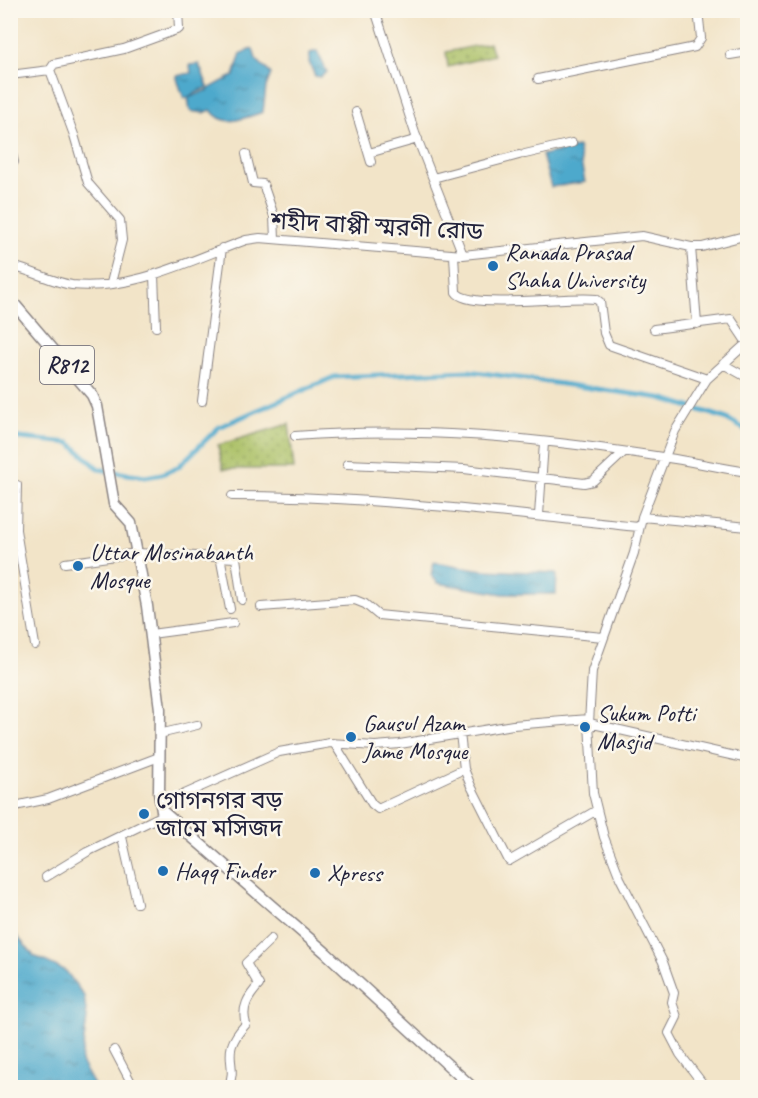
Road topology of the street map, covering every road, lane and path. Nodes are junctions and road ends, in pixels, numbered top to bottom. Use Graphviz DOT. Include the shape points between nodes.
graph roads {
  1 [pos="177,10"];
  2 [pos="375,10"];
  3 [pos="698,10"];
  4 [pos="747,52"];
  5 [pos="730,55"];
  6 [pos="50,70"];
  7 [pos="10,75"];
  8 [pos="538,79"];
  9 [pos="356,112"];
  10 [pos="418,139"];
  11 [pos="572,142"];
  12 [pos="10,146"];
  13 [pos="369,153"];
  14 [pos="246,154"];
  15 [pos="14,162"];
  16 [pos="371,162"];
  17 [pos="433,178"];
  18 [pos="747,235"];
  19 [pos="275,238"];
  20 [pos="691,247"];
  21 [pos="222,248"];
  22 [pos="453,255"];
  23 [pos="463,255"];
  24 [pos="10,266"];
  25 [pos="154,275"];
  26 [pos="111,283"];
  27 [pos="10,299"];
  28 [pos="697,324"];
  29 [pos="156,327"];
  30 [pos="654,329"];
  31 [pos="747,342"];
  32 [pos="723,364"];
  33 [pos="747,378"];
  34 [pos="707,379"];
  35 [pos="202,401"];
  36 [pos="295,436"];
  37 [pos="544,442"];
  38 [pos="624,452"];
  39 [pos="663,457"];
  40 [pos="347,464"];
  41 [pos="747,472"];
  42 [pos="541,477"];
  43 [pos="17,485"];
  44 [pos="232,496"];
  45 [pos="539,515"];
  46 [pos="642,517"];
  47 [pos="639,527"];
  48 [pos="747,527"];
  49 [pos="13,531"];
  50 [pos="137,554"];
  51 [pos="220,556"];
  52 [pos="65,563"];
  53 [pos="242,600"];
  54 [pos="261,607"];
  55 [pos="230,609"];
  56 [pos="233,623"];
  57 [pos="151,634"];
  58 [pos="603,637"];
  59 [pos="34,645"];
  60 [pos="589,721"];
  61 [pos="197,725"];
  62 [pos="460,733"];
  63 [pos="159,734"];
  64 [pos="333,743"];
  65 [pos="159,758"];
  66 [pos="747,759"];
  67 [pos="464,769"];
  68 [pos="10,807"];
  69 [pos="163,809"];
  70 [pos="597,810"];
  71 [pos="122,837"];
  72 [pos="46,878"];
  73 [pos="137,903"];
  74 [pos="271,939"];
  75 [pos="114,1050"];
  76 [pos="138,1088"];
  77 [pos="228,1088"];
  78 [pos="472,1088"];
  79 [pos="706,1088"];
  1 -- 6 [label="street" via="179,29 124,49 54,64"];
  2 -- 10 [label="street"];
  3 -- 8 [label="street" via="700,44"];
  4 -- 5 [label="street"];
  6 -- 7 [label="street"];
  6 -- 26 [label="street" via="88,183 120,220 122,240"];
  9 -- 13 [label="street"];
  10 -- 13 [label="street"];
  10 -- 17 [label="street"];
  11 -- 17 [label="street"];
  12 -- 15 [label="street"];
  13 -- 16 [label="street"];
  14 -- 19 [label="street" via="252,181 262,182 267,195 275,221"];
  17 -- 23 [label="street"];
  18 -- 20 [label="street, শহীদ বাপ্পী স্মরণী রোড"];
  19 -- 21 [label="street, শহীদ বাপ্পী স্মরণী রোড" via="246,240"];
  19 -- 22 [label="street, শহীদ বাপ্পী স্মরণী রোড"];
  20 -- 23 [label="street, শহীদ বাপ্পী স্মরণী রোড" via="642,236"];
  20 -- 28 [label="street"];
  21 -- 25 [label="street, শহীদ বাপ্পী স্মরণী রোড"];
  21 -- 35 [label="street"];
  22 -- 23 [label="street, শহীদ বাপ্পী স্মরণী রোড"];
  22 -- 34 [label="street" via="459,297 486,302 596,299 600,302 609,345"];
  24 -- 26 [label="street, শহীদ বাপ্পী স্মরণী রোড" via="70,284"];
  25 -- 26 [label="street, শহীদ বাপ্পী স্মরণী রোড"];
  25 -- 29 [label="street"];
  27 -- 50 [label="main road, R812" via="92,395 114,504 131,523"];
  28 -- 30 [label="street"];
  28 -- 31 [label="street" via="730,319"];
  31 -- 32 [label="street"];
  32 -- 33 [label="street"];
  32 -- 34 [label="street"];
  34 -- 39 [label="street"];
  36 -- 37 [label="street" via="434,432"];
  37 -- 38 [label="street"];
  37 -- 42 [label="street"];
  38 -- 39 [label="street"];
  38 -- 42 [label="street" via="593,481"];
  39 -- 41 [label="street"];
  39 -- 46 [label="street"];
  40 -- 42 [label="street"];
  42 -- 45 [label="street"];
  43 -- 49 [label="street"];
  44 -- 45 [label="street" via="323,497"];
  45 -- 47 [label="street"];
  46 -- 47 [label="street"];
  46 -- 48 [label="street"];
  47 -- 58 [label="street" via="631,562"];
  49 -- 59 [label="street"];
  50 -- 51 [label="street"];
  50 -- 52 [label="street"];
  50 -- 57 [label="main road, R812"];
  51 -- 53 [label="street" via="238,560"];
  51 -- 55 [label="street"];
  54 -- 58 [label="street" via="355,600 378,615"];
  56 -- 57 [label="street"];
  57 -- 63 [label="main road, R812"];
  58 -- 60 [label="street" via="592,671"];
  60 -- 62 [label="street" via="513,725"];
  60 -- 66 [label="street"];
  60 -- 70 [label="street"];
  61 -- 63 [label="street"];
  62 -- 64 [label="street" via="375,746"];
  62 -- 67 [label="street"];
  63 -- 65 [label="main road, R812"];
  64 -- 67 [label="street" via="378,810"];
  64 -- 69 [label="street" via="268,756"];
  65 -- 68 [label="street" via="48,799"];
  65 -- 69 [label="main road, R812"];
  67 -- 70 [label="street" via="509,861"];
  69 -- 71 [label="street"];
  69 -- 78 [label="main road"];
  70 -- 79 [label="street" via="620,878 658,951 674,993 672,1002 677,1017 669,1033"];
  71 -- 72 [label="street" via="87,852"];
  71 -- 73 [label="street"];
  74 -- 77 [label="street" via="246,963 259,985 249,996 243,1015 246,1024 228,1050"];
  75 -- 76 [label="street" via="133,1086"];
}
